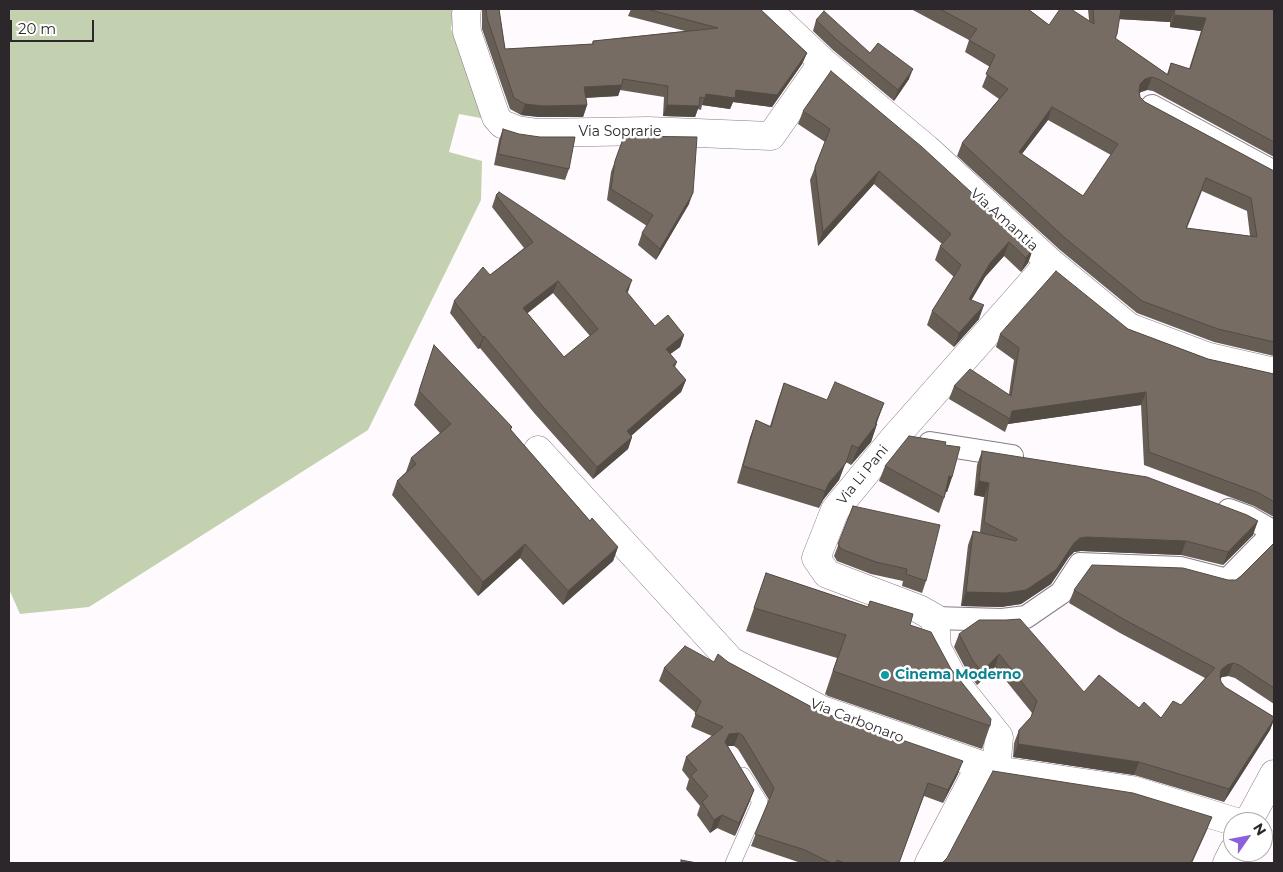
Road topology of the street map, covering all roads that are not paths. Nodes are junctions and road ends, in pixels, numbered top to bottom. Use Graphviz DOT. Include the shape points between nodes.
graph roads {
  1 [pos="468,9"];
  2 [pos="767,9"];
  3 [pos="823,62"];
  4 [pos="1147,103"];
  5 [pos="1274,172"];
  6 [pos="1050,262"];
  7 [pos="1274,372"];
  8 [pos="894,437"];
  9 [pos="538,450"];
  10 [pos="1030,459"];
  11 [pos="1211,503"];
  12 [pos="1274,532"];
  13 [pos="935,618"];
  14 [pos="735,762"];
  15 [pos="988,768"];
  16 [pos="1274,774"];
  17 [pos="1253,812"];
  18 [pos="1223,818"];
  19 [pos="733,863"];
  20 [pos="929,863"];
  1 -- 3 [label="street, Via Soprarie" via="467,32 496,117 502,124 517,130 538,133 648,131 771,136"];
  2 -- 3 [label="street, Via Amantia"];
  3 -- 6 [label="street, Via Amantia" via="927,150"];
  4 -- 5 [label="street"];
  6 -- 7 [label="street, Via Amantia" via="1129,327 1209,357"];
  6 -- 8 [label="street, Via Li Pani"];
  8 -- 10 [label="street"];
  8 -- 13 [label="street, Via Li Pani" via="835,510 816,558 827,574"];
  9 -- 15 [label="street, Via Carbonaro" via="731,660 822,710"];
  11 -- 12 [label="street" via="1248,517"];
  12 -- 13 [label="street" via="1227,580 1180,568 1080,564 1061,593 1026,617 1002,620"];
  13 -- 15 [label="street" via="937,648 956,682 999,737"];
  14 -- 19 [label="lane" via="760,802"];
  15 -- 18 [label="street, Via Carbonaro" via="1132,790"];
  15 -- 20 [label="street"];
  16 -- 17 [label="street"];
}
